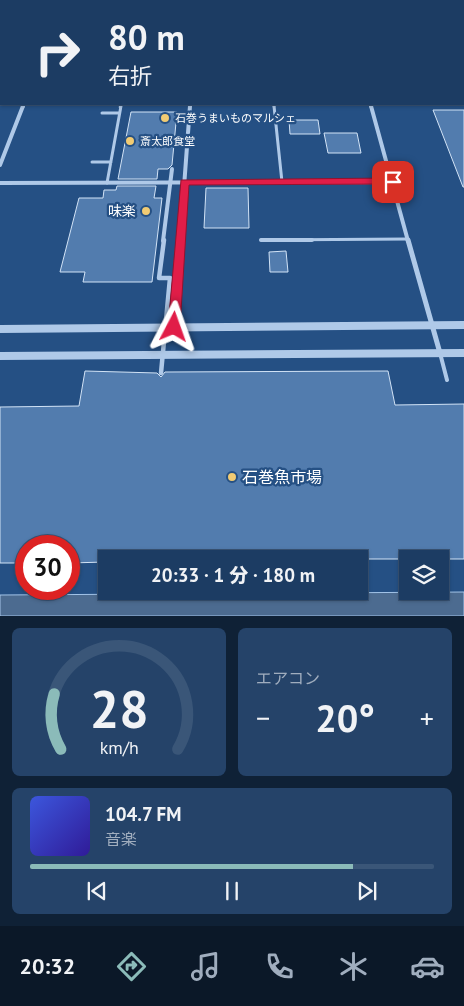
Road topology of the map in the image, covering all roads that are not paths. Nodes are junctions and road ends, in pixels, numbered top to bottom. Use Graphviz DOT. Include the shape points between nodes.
graph roads {
  1 [pos="24,105"];
  2 [pos="121,105"];
  3 [pos="190,105"];
  4 [pos="274,105"];
  5 [pos="370,105"];
  6 [pos="102,113"];
  7 [pos="120,113"];
  8 [pos="92,162"];
  9 [pos="111,162"];
  10 [pos="0,165"];
  11 [pos="172,169"];
  12 [pos="184,182"];
  13 [pos="282,182"];
  14 [pos="393,182"];
  15 [pos="0,183"];
  16 [pos="107,183"];
  17 [pos="409,239"];
  18 [pos="261,240"];
  19 [pos="432,325"];
  20 [pos="464,325"];
  21 [pos="174,327"];
  22 [pos="0,329"];
  23 [pos="440,353"];
  24 [pos="464,353"];
  25 [pos="0,356"];
  26 [pos="161,372"];
  27 [pos="447,380"];
  1 -- 10 [label="street"];
  2 -- 7 [label="lane"];
  3 -- 12 [label="street"];
  4 -- 13 [label="lane"];
  5 -- 14 [label="street"];
  6 -- 7 [label="lane"];
  7 -- 9 [label="lane"];
  8 -- 9 [label="lane"];
  9 -- 16 [label="lane"];
  11 -- 26 [label="street" via="159,278 170,278"];
  12 -- 13 [label="street"];
  12 -- 16 [label="street"];
  12 -- 21 [label="street"];
  13 -- 14 [label="street"];
  14 -- 17 [label="street"];
  15 -- 16 [label="street"];
  17 -- 18 [label="lane"];
  17 -- 19 [label="street"];
  19 -- 20 [label="street"];
  19 -- 21 [label="street"];
  19 -- 23 [label="street"];
  21 -- 22 [label="street"];
  23 -- 24 [label="street"];
  23 -- 25 [label="street"];
  23 -- 27 [label="lane"];
}
